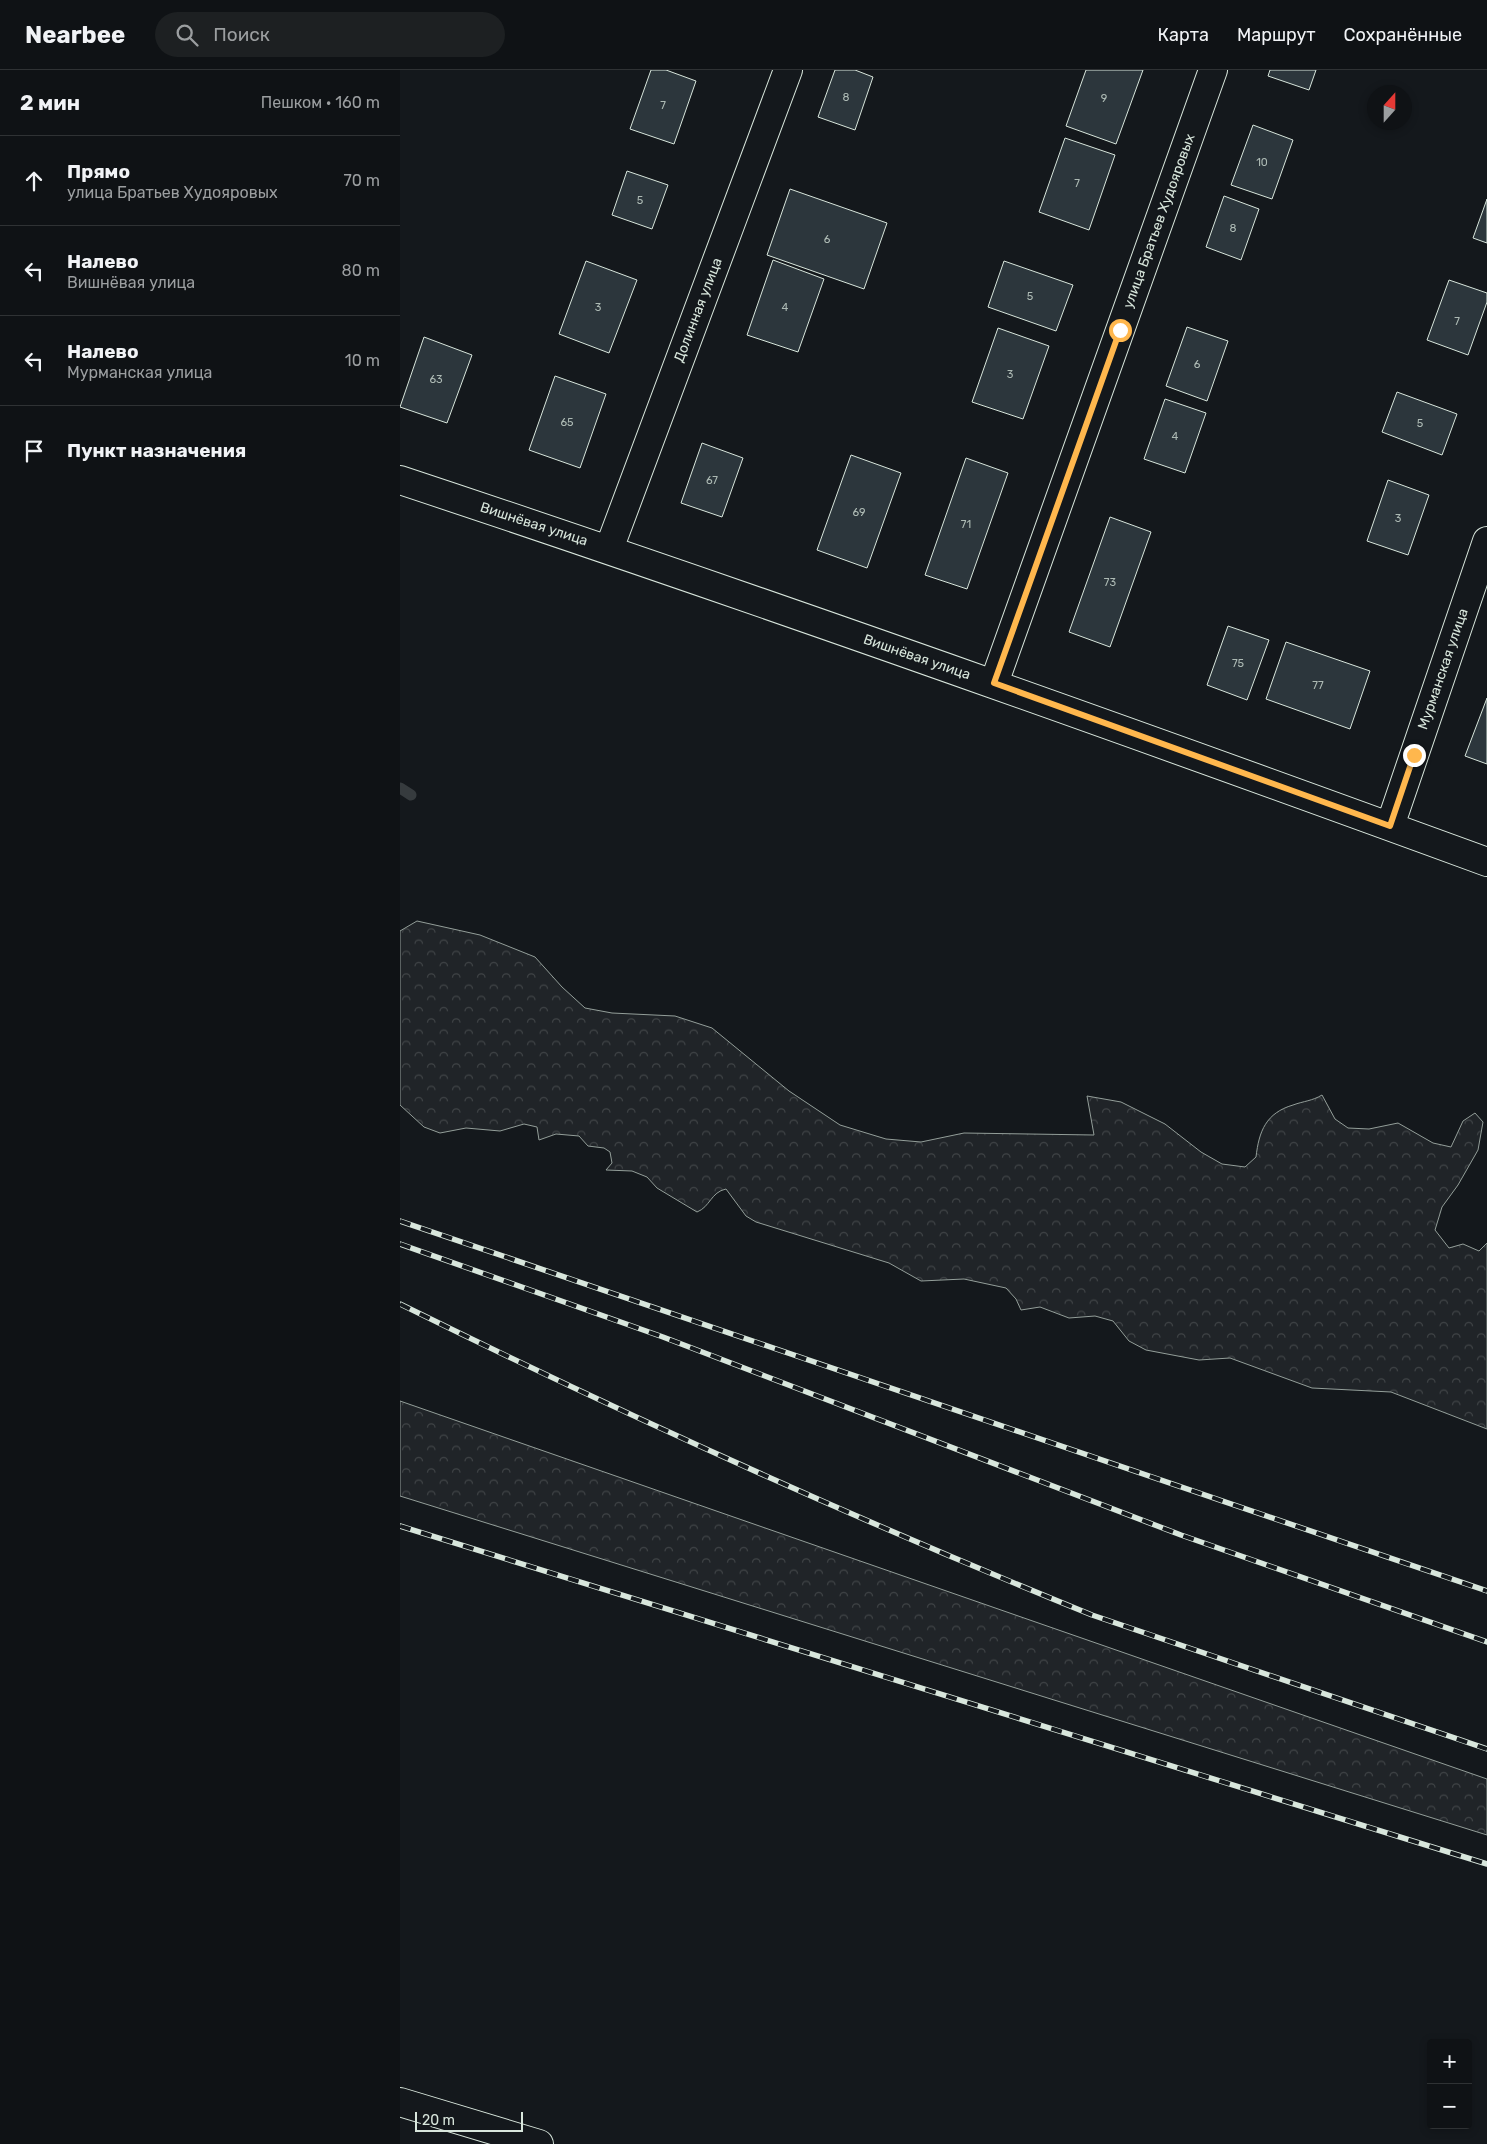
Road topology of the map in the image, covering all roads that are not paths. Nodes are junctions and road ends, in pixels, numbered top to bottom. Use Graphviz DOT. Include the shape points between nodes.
graph roads {
  1 [pos="788,70"];
  2 [pos="1213,70"];
  3 [pos="400,480"];
  4 [pos="1487,541"];
  5 [pos="609,549"];
  6 [pos="994,683"];
  7 [pos="1390,826"];
  8 [pos="1487,862"];
  9 [pos="400,2102"];
  10 [pos="539,2144"];
  1 -- 5 [label="street, Долинная улица"];
  2 -- 6 [label="street, улица Братьев Худояровых"];
  3 -- 5 [label="street, Вишнёвая улица"];
  4 -- 7 [label="street, Мурманская улица"];
  5 -- 6 [label="street, Вишнёвая улица"];
  6 -- 7 [label="street, Вишнёвая улица"];
  7 -- 8 [label="street, Вишнёвая улица"];
  9 -- 10 [label="street"];
}
